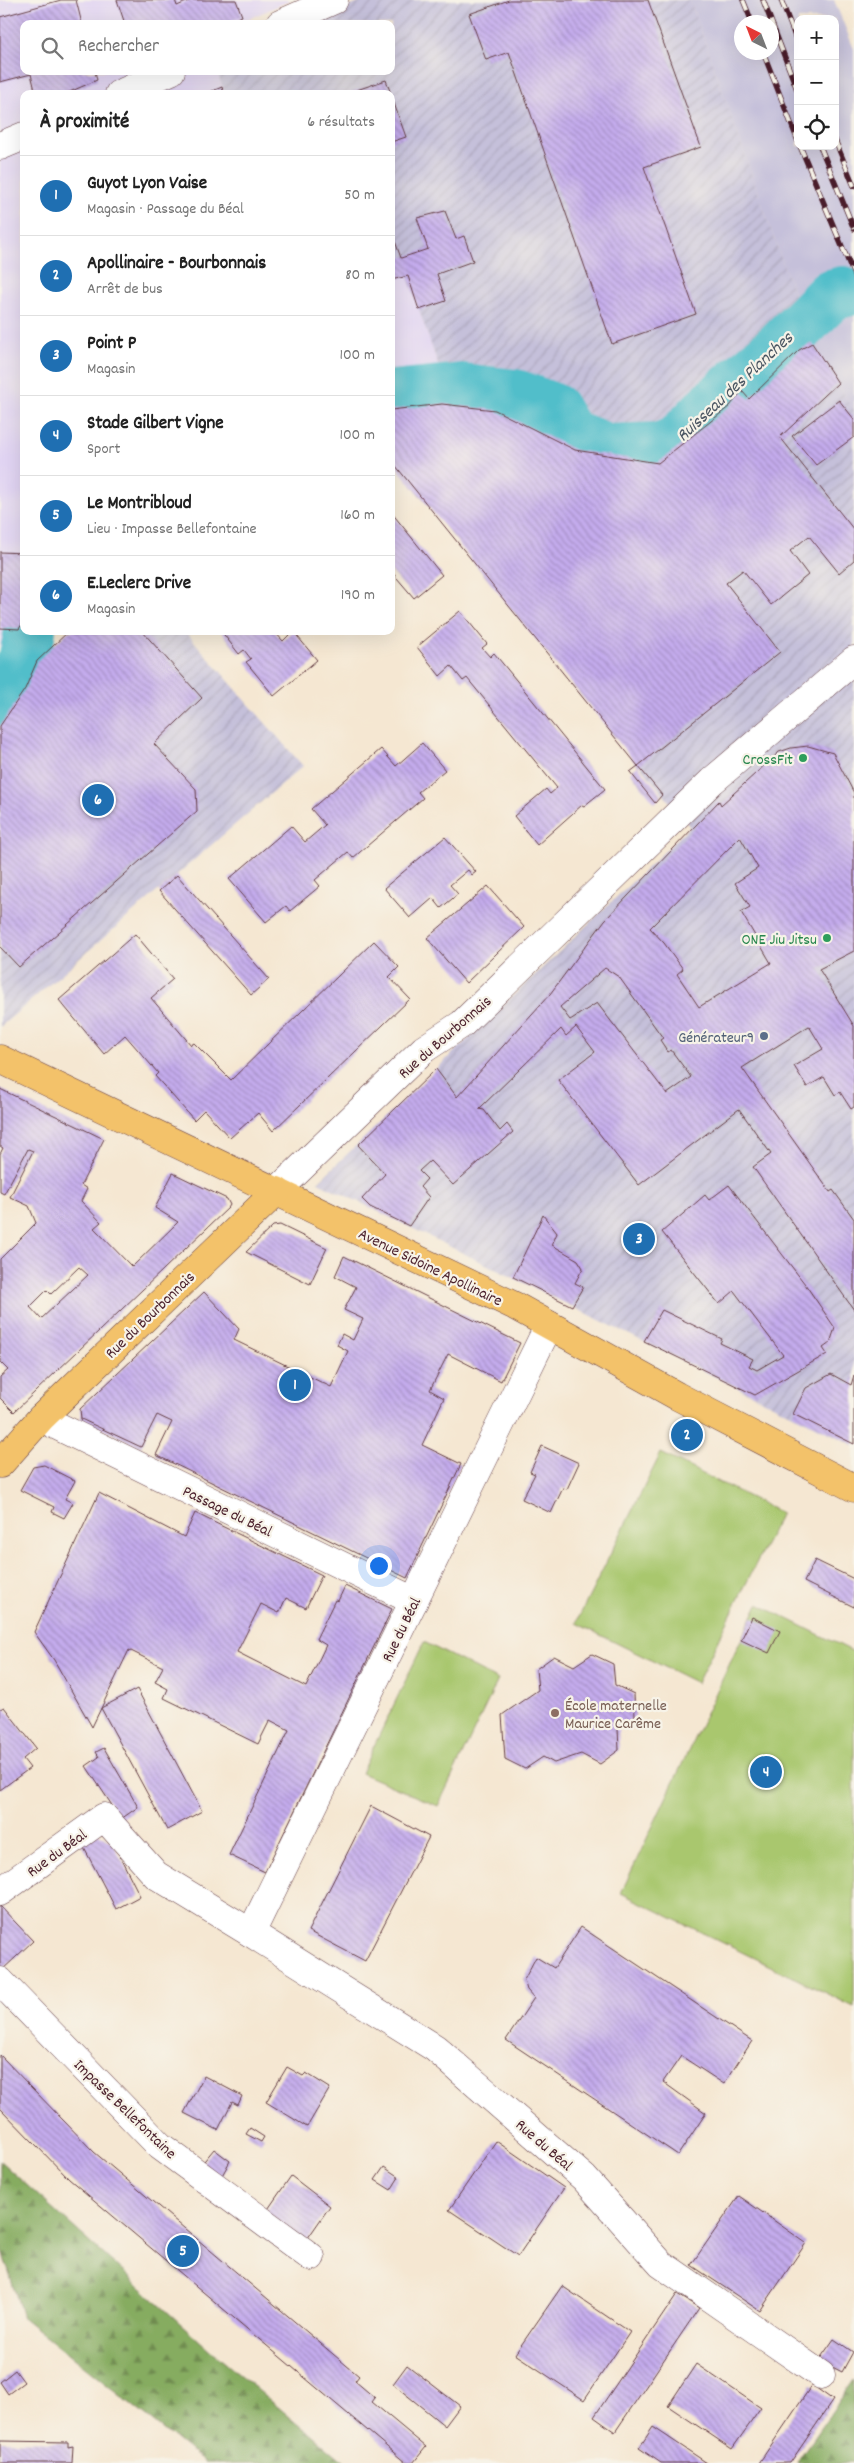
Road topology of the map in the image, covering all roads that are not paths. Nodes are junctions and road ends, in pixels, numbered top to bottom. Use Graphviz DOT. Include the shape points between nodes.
graph roads {
  1 [pos="332,0"];
  2 [pos="289,20"];
  3 [pos="162,75"];
  4 [pos="128,90"];
  5 [pos="20,138"];
  6 [pos="0,146"];
  7 [pos="854,660"];
  8 [pos="0,1059"];
  9 [pos="277,1191"];
  10 [pos="549,1325"];
  11 [pos="41,1418"];
  12 [pos="0,1464"];
  13 [pos="854,1488"];
  14 [pos="414,1602"];
  15 [pos="0,1892"];
  16 [pos="251,1933"];
  17 [pos="0,1981"];
  18 [pos="311,2257"];
  19 [pos="821,2375"];
  1 -- 2 [label="street"];
  3 -- 4 [label="street"];
  5 -- 6 [label="street"];
  7 -- 9 [label="street, Rue du Bourbonnais" via="712,781 462,1024 424,1049"];
  8 -- 9 [label="main road, Avenue Sidoine Apollinaire"];
  9 -- 10 [label="main road, Avenue Sidoine Apollinaire"];
  9 -- 11 [label="main road, Rue du Bourbonnais"];
  10 -- 13 [label="main road, Avenue Sidoine Apollinaire"];
  10 -- 14 [label="street, Rue du Béal"];
  11 -- 12 [label="main road, Rue du Bourbonnais"];
  11 -- 14 [label="street, Passage du Béal"];
  14 -- 16 [label="street, Rue du Béal"];
  15 -- 16 [label="street, Rue du Béal" via="104,1817 156,1875"];
  16 -- 19 [label="street, Rue du Béal" via="435,2048 584,2178 661,2264"];
  17 -- 18 [label="street, Impasse Bellefontaine" via="160,2146"];
}
